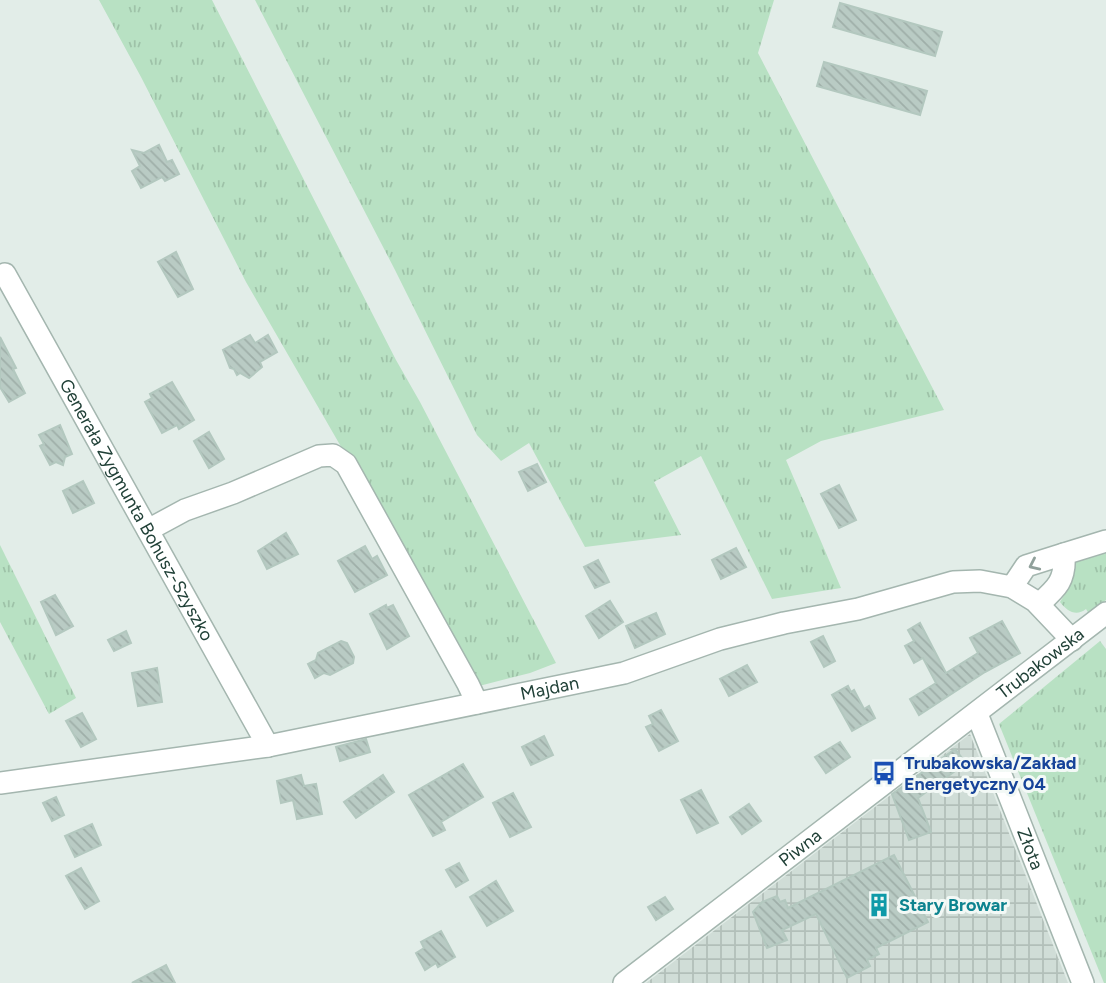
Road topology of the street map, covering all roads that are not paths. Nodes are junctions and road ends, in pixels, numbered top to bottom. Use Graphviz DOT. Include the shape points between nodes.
graph roads {
  1 [pos="5,274"];
  2 [pos="148,530"];
  3 [pos="1106,541"];
  4 [pos="1064,554"];
  5 [pos="1012,587"];
  6 [pos="1039,604"];
  7 [pos="1106,613"];
  8 [pos="1072,640"];
  9 [pos="477,703"];
  10 [pos="976,714"];
  11 [pos="268,746"];
  12 [pos="0,783"];
  13 [pos="624,983"];
  14 [pos="1083,983"];
  1 -- 2 [label="street, Generała Zygmunta Bohusz-Szyszko"];
  2 -- 9 [label="street" via="185,510 319,456 333,455 351,472"];
  2 -- 11 [label="street, Generała Zygmunta Bohusz-Szyszko"];
  3 -- 4 [label="street"];
  4 -- 5 [label="street, one-way" via="1026,566"];
  4 -- 6 [label="street" via="1061,580"];
  5 -- 6 [label="street, Majdan"];
  5 -- 9 [label="street, Majdan" via="953,582 858,610 720,639 624,673"];
  6 -- 8 [label="street, Majdan"];
  7 -- 8 [label="street, Trubakowska"];
  8 -- 10 [label="street, Trubakowska"];
  9 -- 11 [label="street, Majdan"];
  10 -- 13 [label="street, Piwna"];
  10 -- 14 [label="street, Złota"];
  11 -- 12 [label="street, Majdan"];
}
